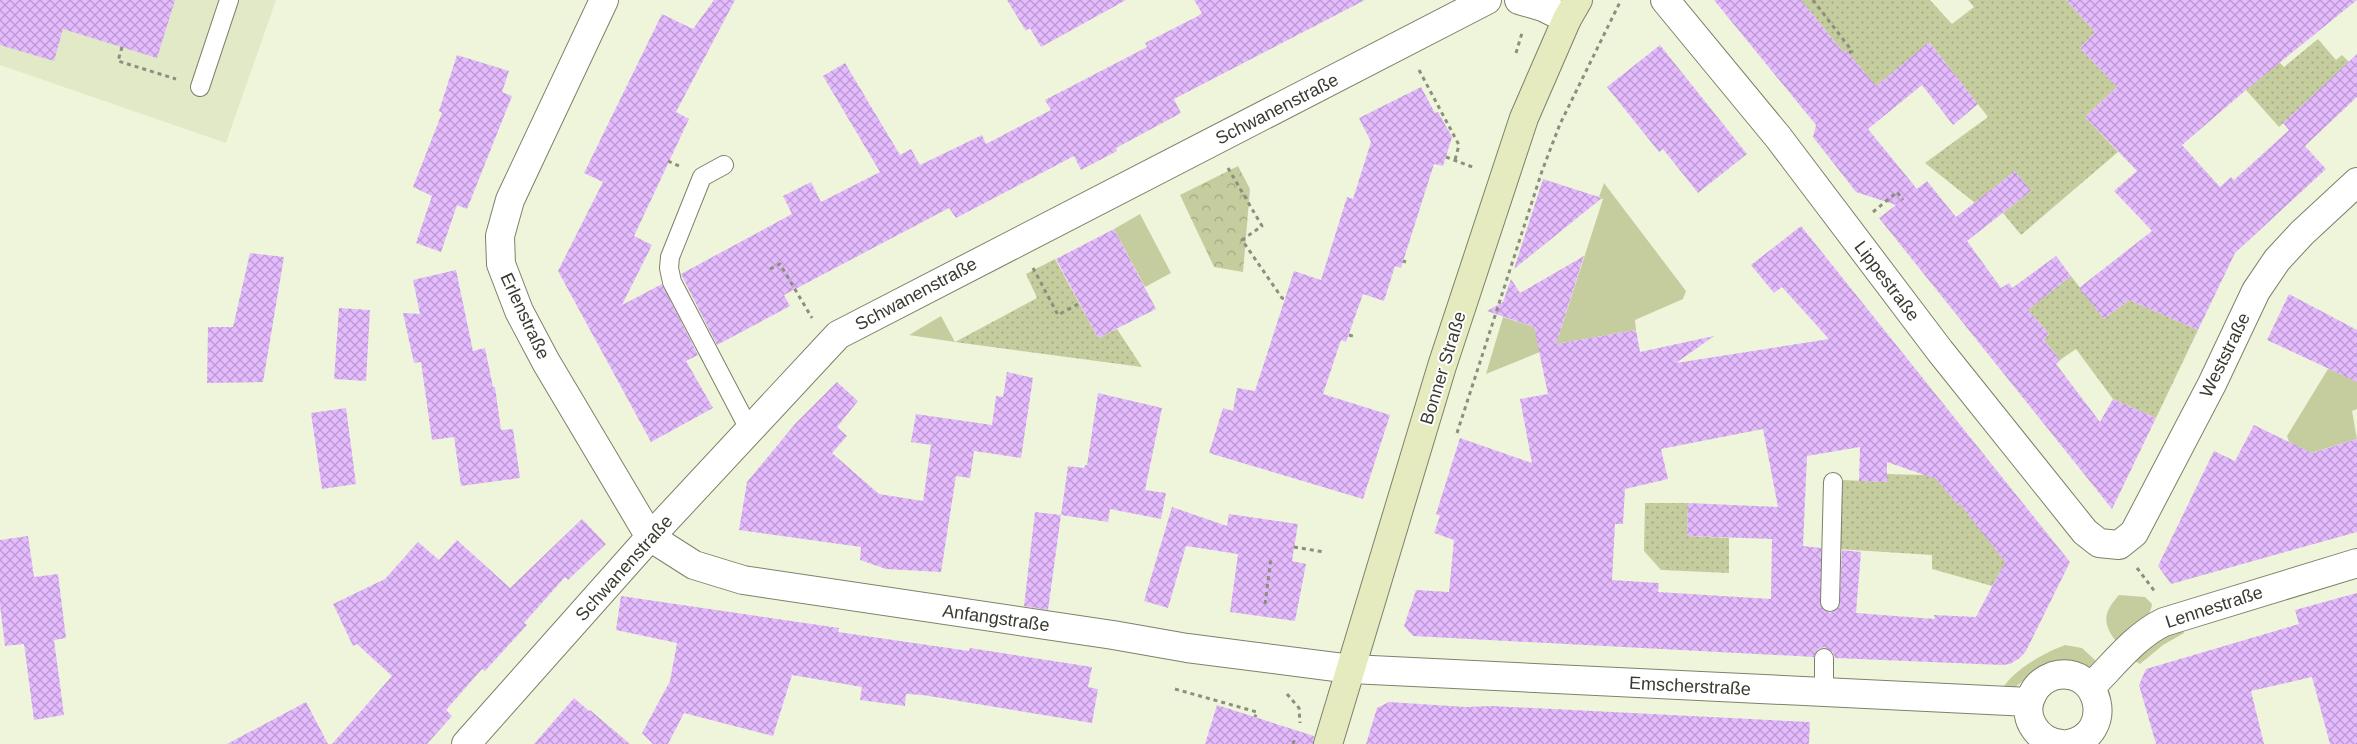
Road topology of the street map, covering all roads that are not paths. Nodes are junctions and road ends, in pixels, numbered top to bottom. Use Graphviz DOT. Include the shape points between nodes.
graph roads {
  1 [pos="229,0"];
  2 [pos="604,0"];
  3 [pos="1487,0"];
  4 [pos="1519,0"];
  5 [pos="1665,0"];
  6 [pos="1573,9"];
  7 [pos="200,86"];
  8 [pos="724,166"];
  9 [pos="2357,182"];
  10 [pos="749,429"];
  11 [pos="1833,482"];
  12 [pos="650,537"];
  13 [pos="2119,545"];
  14 [pos="2357,563"];
  15 [pos="1830,602"];
  16 [pos="1824,658"];
  17 [pos="1351,669"];
  18 [pos="2091,687"];
  19 [pos="1824,693"];
  20 [pos="2029,702"];
  21 [pos="2065,742"];
  22 [pos="466,744"];
  23 [pos="1328,744"];
  1 -- 7 [label="lane"];
  2 -- 12 [label="street, Erlenstraße" via="510,200 500,236 501,264 519,311 546,362"];
  3 -- 10 [label="street, Schwanenstraße" via="855,325 827,344"];
  4 -- 6 [label="street" via="1543,7"];
  5 -- 13 [label="street, Lippestraße" via="1778,137 1940,351 2084,532 2099,543"];
  6 -- 17 [label="main road, Bonner Straße" via="1524,118 1442,366"];
  8 -- 10 [label="lane" via="702,177 670,257 669,268 672,282"];
  9 -- 13 [label="street, Weststraße" via="2302,233 2277,260 2256,291 2212,384 2134,533"];
  10 -- 12 [label="street, Schwanenstraße"];
  11 -- 15 [label="lane"];
  12 -- 17 [label="street, Anfangstraße" via="694,565 743,580 1187,648"];
  12 -- 22 [label="street, Schwanenstraße"];
  14 -- 18 [label="street, Lennestraße" via="2154,626"];
  16 -- 19 [label="lane"];
  17 -- 19 [label="street, Emscherstraße"];
  17 -- 23 [label="main road, Bonner Straße"];
  18 -- 20 [label="street" via="2082,679 2059,675 2038,685"];
  18 -- 21 [label="street" via="2098,712 2093,729"];
  19 -- 20 [label="street, Emscherstraße"];
  20 -- 21 [label="street" via="2031,723"];
}
